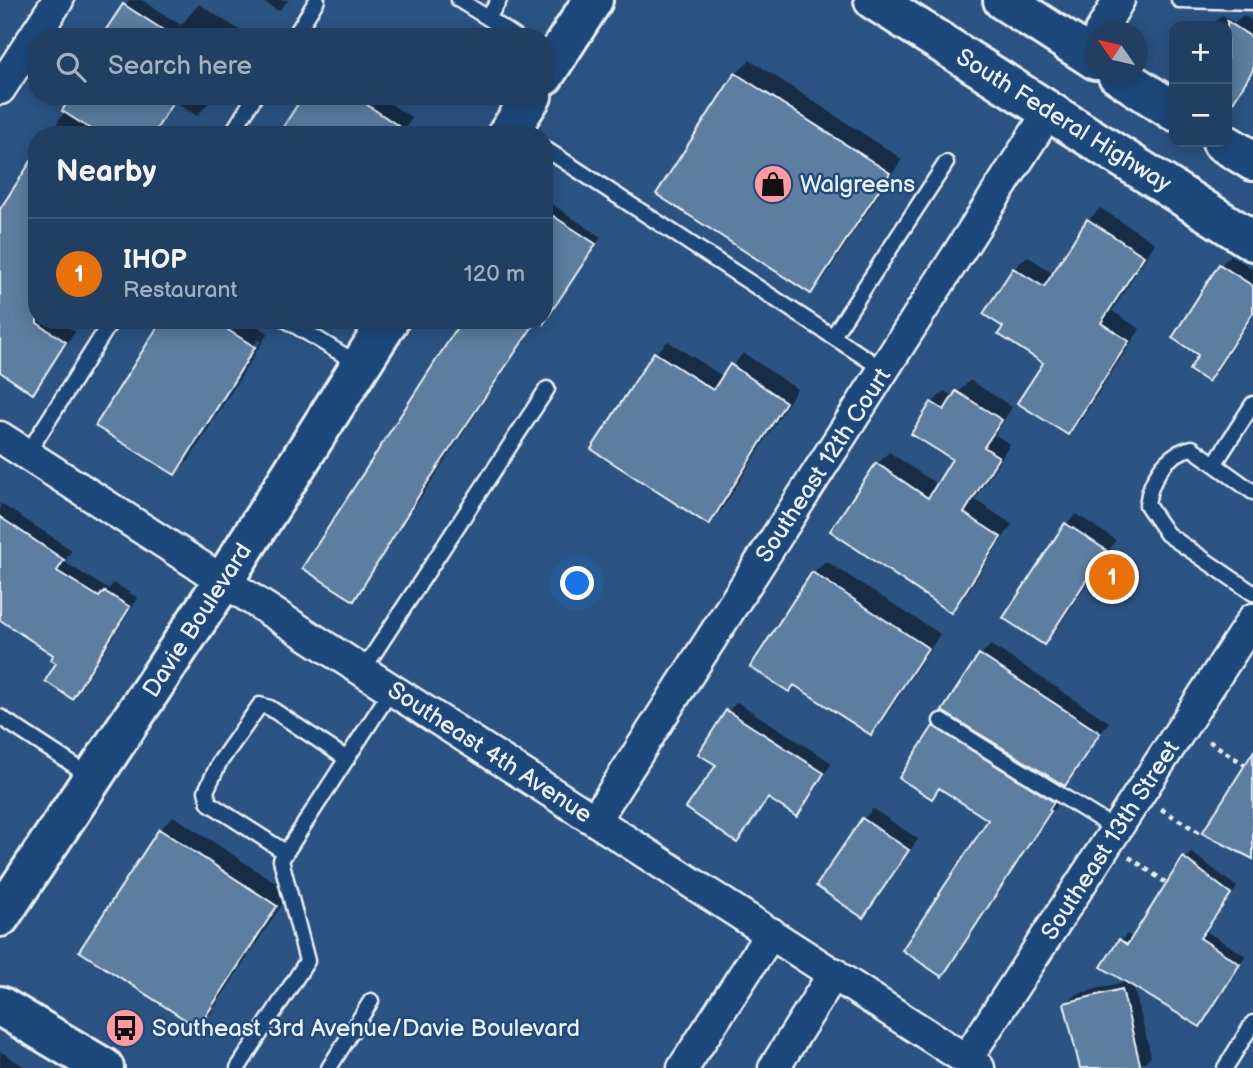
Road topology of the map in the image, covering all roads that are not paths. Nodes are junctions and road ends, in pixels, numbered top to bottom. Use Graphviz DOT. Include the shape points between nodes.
graph roads {
  1 [pos="58,0"];
  2 [pos="317,0"];
  3 [pos="458,0"];
  4 [pos="499,0"];
  5 [pos="593,0"];
  6 [pos="874,0"];
  7 [pos="1003,0"];
  8 [pos="1119,0"];
  9 [pos="1179,0"];
  10 [pos="1253,2"];
  11 [pos="488,18"];
  12 [pos="1111,21"];
  13 [pos="40,28"];
  14 [pos="299,28"];
  15 [pos="503,28"];
  16 [pos="1085,44"];
  17 [pos="28,46"];
  18 [pos="553,57"];
  19 [pos="1140,84"];
  20 [pos="0,89"];
  21 [pos="250,105"];
  22 [pos="1169,107"];
  23 [pos="1050,110"];
  24 [pos="237,126"];
  25 [pos="553,154"];
  26 [pos="946,163"];
  27 [pos="1253,241"];
  28 [pos="106,329"];
  29 [pos="301,329"];
  30 [pos="384,329"];
  31 [pos="833,336"];
  32 [pos="361,365"];
  33 [pos="884,370"];
  34 [pos="547,389"];
  35 [pos="1253,404"];
  36 [pos="0,437"];
  37 [pos="27,454"];
  38 [pos="1215,463"];
  39 [pos="1253,492"];
  40 [pos="224,580"];
  41 [pos="1253,593"];
  42 [pos="1253,619"];
  43 [pos="363,670"];
  44 [pos="392,688"];
  45 [pos="0,717"];
  46 [pos="941,721"];
  47 [pos="347,759"];
  48 [pos="93,778"];
  49 [pos="595,820"];
  50 [pos="1113,836"];
  51 [pos="285,852"];
  52 [pos="0,917"];
  53 [pos="771,933"];
  54 [pos="834,973"];
  55 [pos="371,1001"];
  56 [pos="0,1006"];
  57 [pos="1253,1023"];
  58 [pos="973,1064"];
  59 [pos="104,1068"];
  60 [pos="238,1068"];
  61 [pos="330,1068"];
  62 [pos="683,1068"];
  63 [pos="774,1068"];
  64 [pos="1225,1068"];
  1 -- 13 [label="street"];
  2 -- 14 [label="lane"];
  3 -- 11 [label="lane"];
  4 -- 11 [label="lane"];
  5 -- 18 [label="main road"];
  6 -- 23 [label="main road, South Federal Highway"];
  7 -- 16 [label="main road"];
  8 -- 12 [label="street"];
  9 -- 10 [label="lane"];
  11 -- 15 [label="lane"];
  17 -- 20 [label="street"];
  19 -- 22 [label="main road"];
  21 -- 24 [label="lane"];
  23 -- 27 [label="main road, South Federal Highway"];
  23 -- 33 [label="street, Southeast 12th Court"];
  25 -- 31 [label="lane"];
  26 -- 31 [label="lane"];
  28 -- 37 [label="lane"];
  29 -- 32 [label="lane"];
  30 -- 32 [label="main road, Davie Boulevard"];
  31 -- 33 [label="lane"];
  32 -- 40 [label="main road, Davie Boulevard"];
  33 -- 49 [label="street, Southeast 12th Court"];
  34 -- 43 [label="lane"];
  35 -- 38 [label="lane"];
  36 -- 37 [label="street, Southeast 4th Avenue"];
  37 -- 40 [label="street, Southeast 4th Avenue"];
  38 -- 39 [label="lane"];
  38 -- 41 [label="lane" via="1192,448 1177,451 1156,478 1147,505 1167,534"];
  40 -- 43 [label="street, Southeast 4th Avenue"];
  40 -- 48 [label="main road, Davie Boulevard"];
  42 -- 50 [label="street, Southeast 13th Street"];
  43 -- 44 [label="street, Southeast 4th Avenue"];
  44 -- 47 [label="lane"];
  44 -- 49 [label="street, Southeast 4th Avenue"];
  45 -- 48 [label="lane"];
  46 -- 50 [label="lane"];
  47 -- 51 [label="lane"];
  47 -- 51 [label="lane" via="260,705 219,764 206,790 209,803"];
  48 -- 52 [label="main road, Davie Boulevard"];
  49 -- 53 [label="street, Southeast 4th Avenue"];
  50 -- 58 [label="street, Southeast 13th Street"];
  51 -- 60 [label="lane" via="281,860 307,961"];
  53 -- 54 [label="street, Southeast 4th Avenue"];
  53 -- 62 [label="street"];
  54 -- 58 [label="street, Southeast 4th Avenue"];
  54 -- 63 [label="street"];
  55 -- 61 [label="lane"];
  56 -- 59 [label="main road"];
  57 -- 64 [label="lane"];
}
